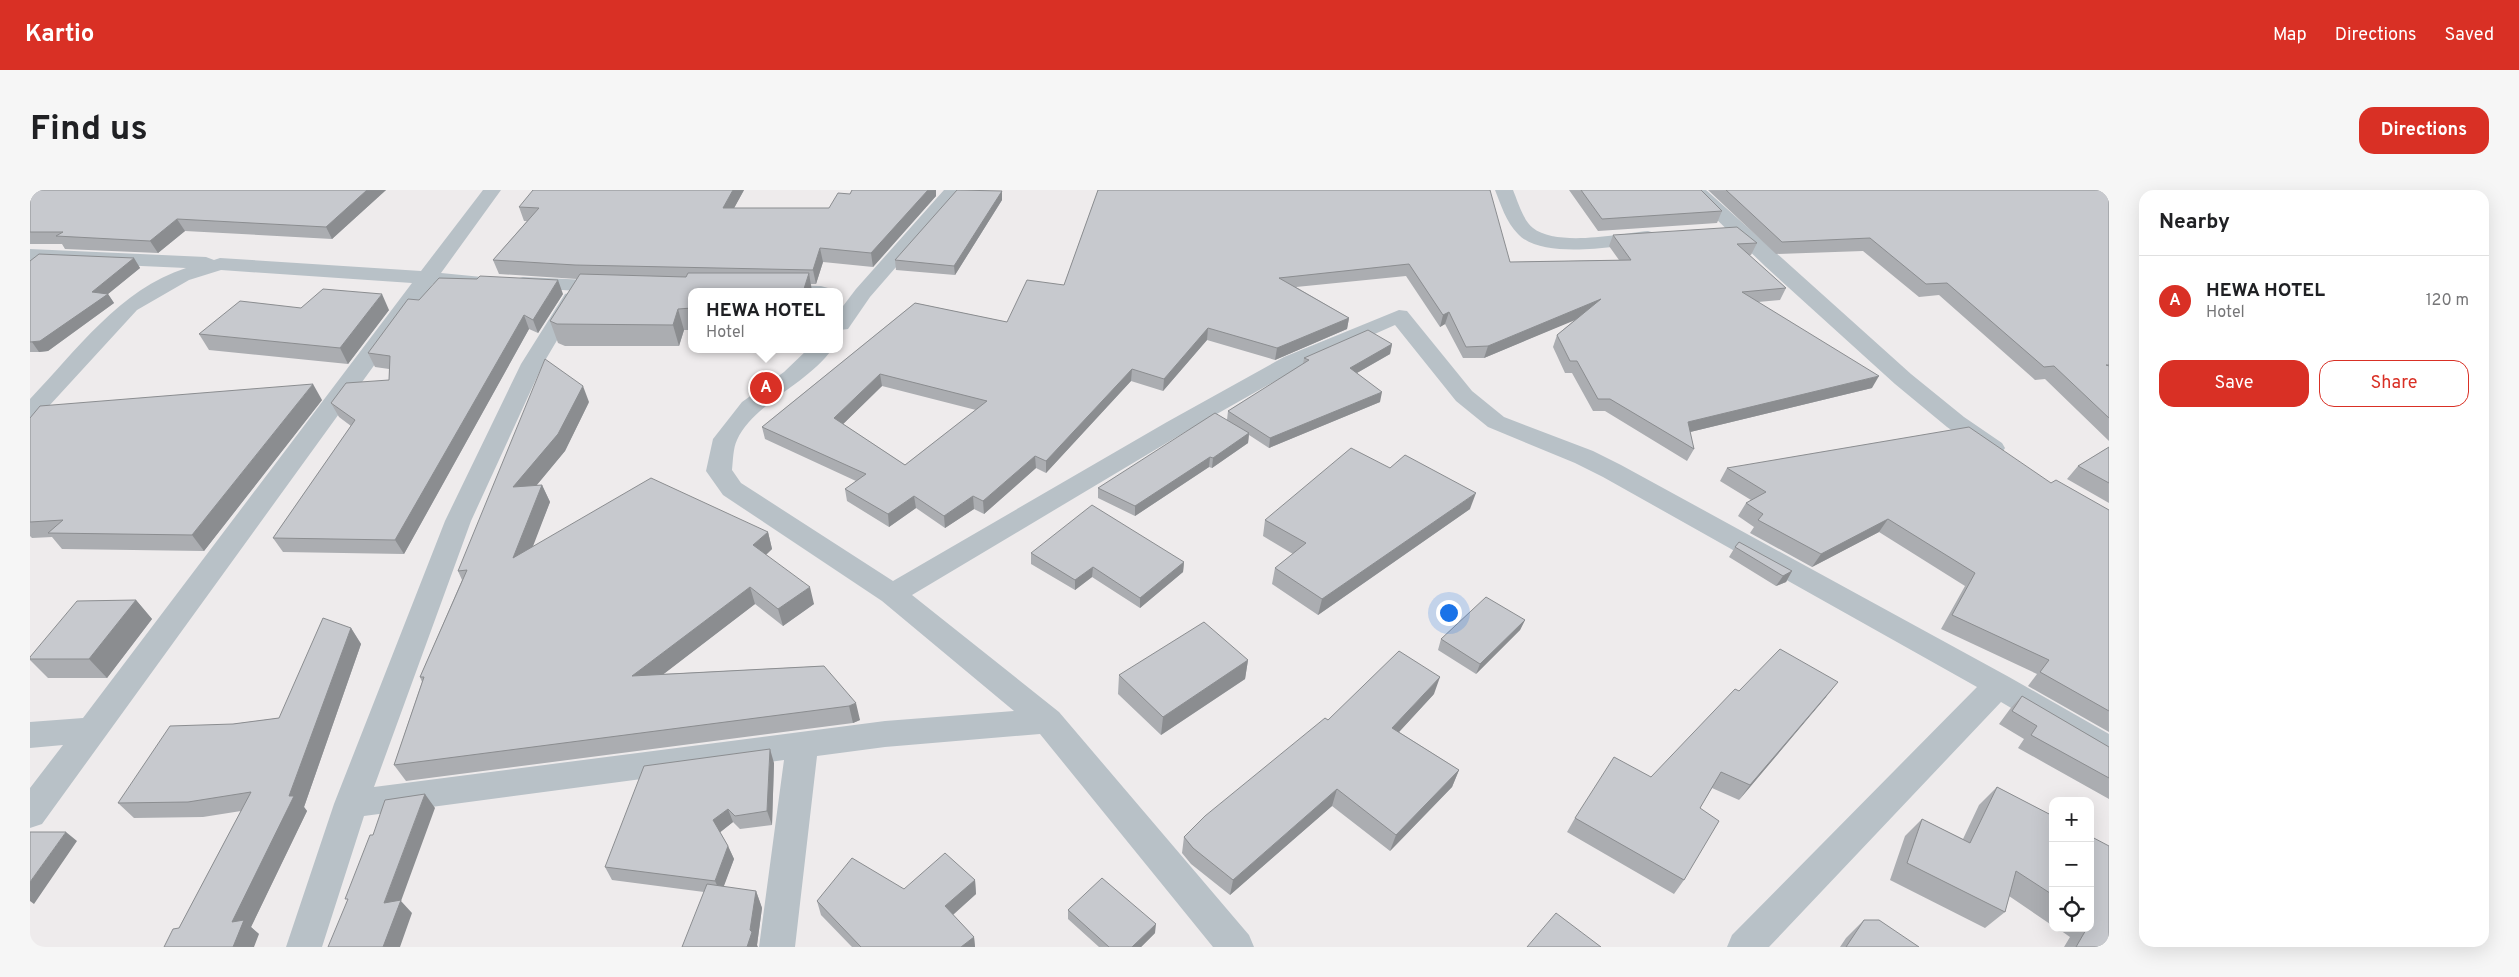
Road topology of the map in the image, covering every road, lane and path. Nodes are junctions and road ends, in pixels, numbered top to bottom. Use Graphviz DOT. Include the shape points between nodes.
graph roads {
  1 [pos="492,190"];
  2 [pos="954,190"];
  3 [pos="1504,190"];
  4 [pos="1695,190"];
  5 [pos="1737,230"];
  6 [pos="1709,232"];
  7 [pos="1670,235"];
  8 [pos="30,255"];
  9 [pos="220,264"];
  10 [pos="427,278"];
  11 [pos="580,286"];
  12 [pos="628,288"];
  13 [pos="843,292"];
  14 [pos="864,293"];
  15 [pos="843,320"];
  16 [pos="817,353"];
  17 [pos="30,414"];
  18 [pos="2012,460"];
  19 [pos="892,594"];
  20 [pos="1998,685"];
  21 [pos="1048,721"];
  22 [pos="90,730"];
  23 [pos="30,735"];
  24 [pos="802,745"];
  25 [pos="2109,750"];
  26 [pos="351,804"];
  27 [pos="30,814"];
  28 [pos="304,947"];
  29 [pos="777,947"];
  30 [pos="1236,947"];
  31 [pos="1745,947"];
  1 -- 10 [label="street"];
  2 -- 14 [label="street"];
  3 -- 7 [label="street" via="1524,230 1534,238 1566,243"];
  4 -- 5 [label="street"];
  5 -- 6 [label="street"];
  5 -- 18 [label="street" via="1914,388 1962,428"];
  8 -- 9 [label="street"];
  9 -- 10 [label="street"];
  9 -- 17 [label="street" via="182,276 130,306"];
  10 -- 11 [label="street"];
  10 -- 22 [label="street"];
  11 -- 12 [label="street"];
  11 -- 26 [label="street" via="532,364 458,521"];
  13 -- 14 [label="street"];
  14 -- 15 [label="street"];
  16 -- 19 [label="street" via="750,407 725,439 719,471 732,490"];
  19 -- 20 [label="street" via="1292,362 1399,316 1464,396 1496,422 1612,471"];
  19 -- 21 [label="street"];
  20 -- 25 [label="street"];
  20 -- 31 [label="street"];
  21 -- 24 [label="street" via="885,734"];
  21 -- 30 [label="street"];
  22 -- 23 [label="street"];
  22 -- 27 [label="street"];
  24 -- 26 [label="street"];
  24 -- 29 [label="street"];
  26 -- 28 [label="street"];
}
